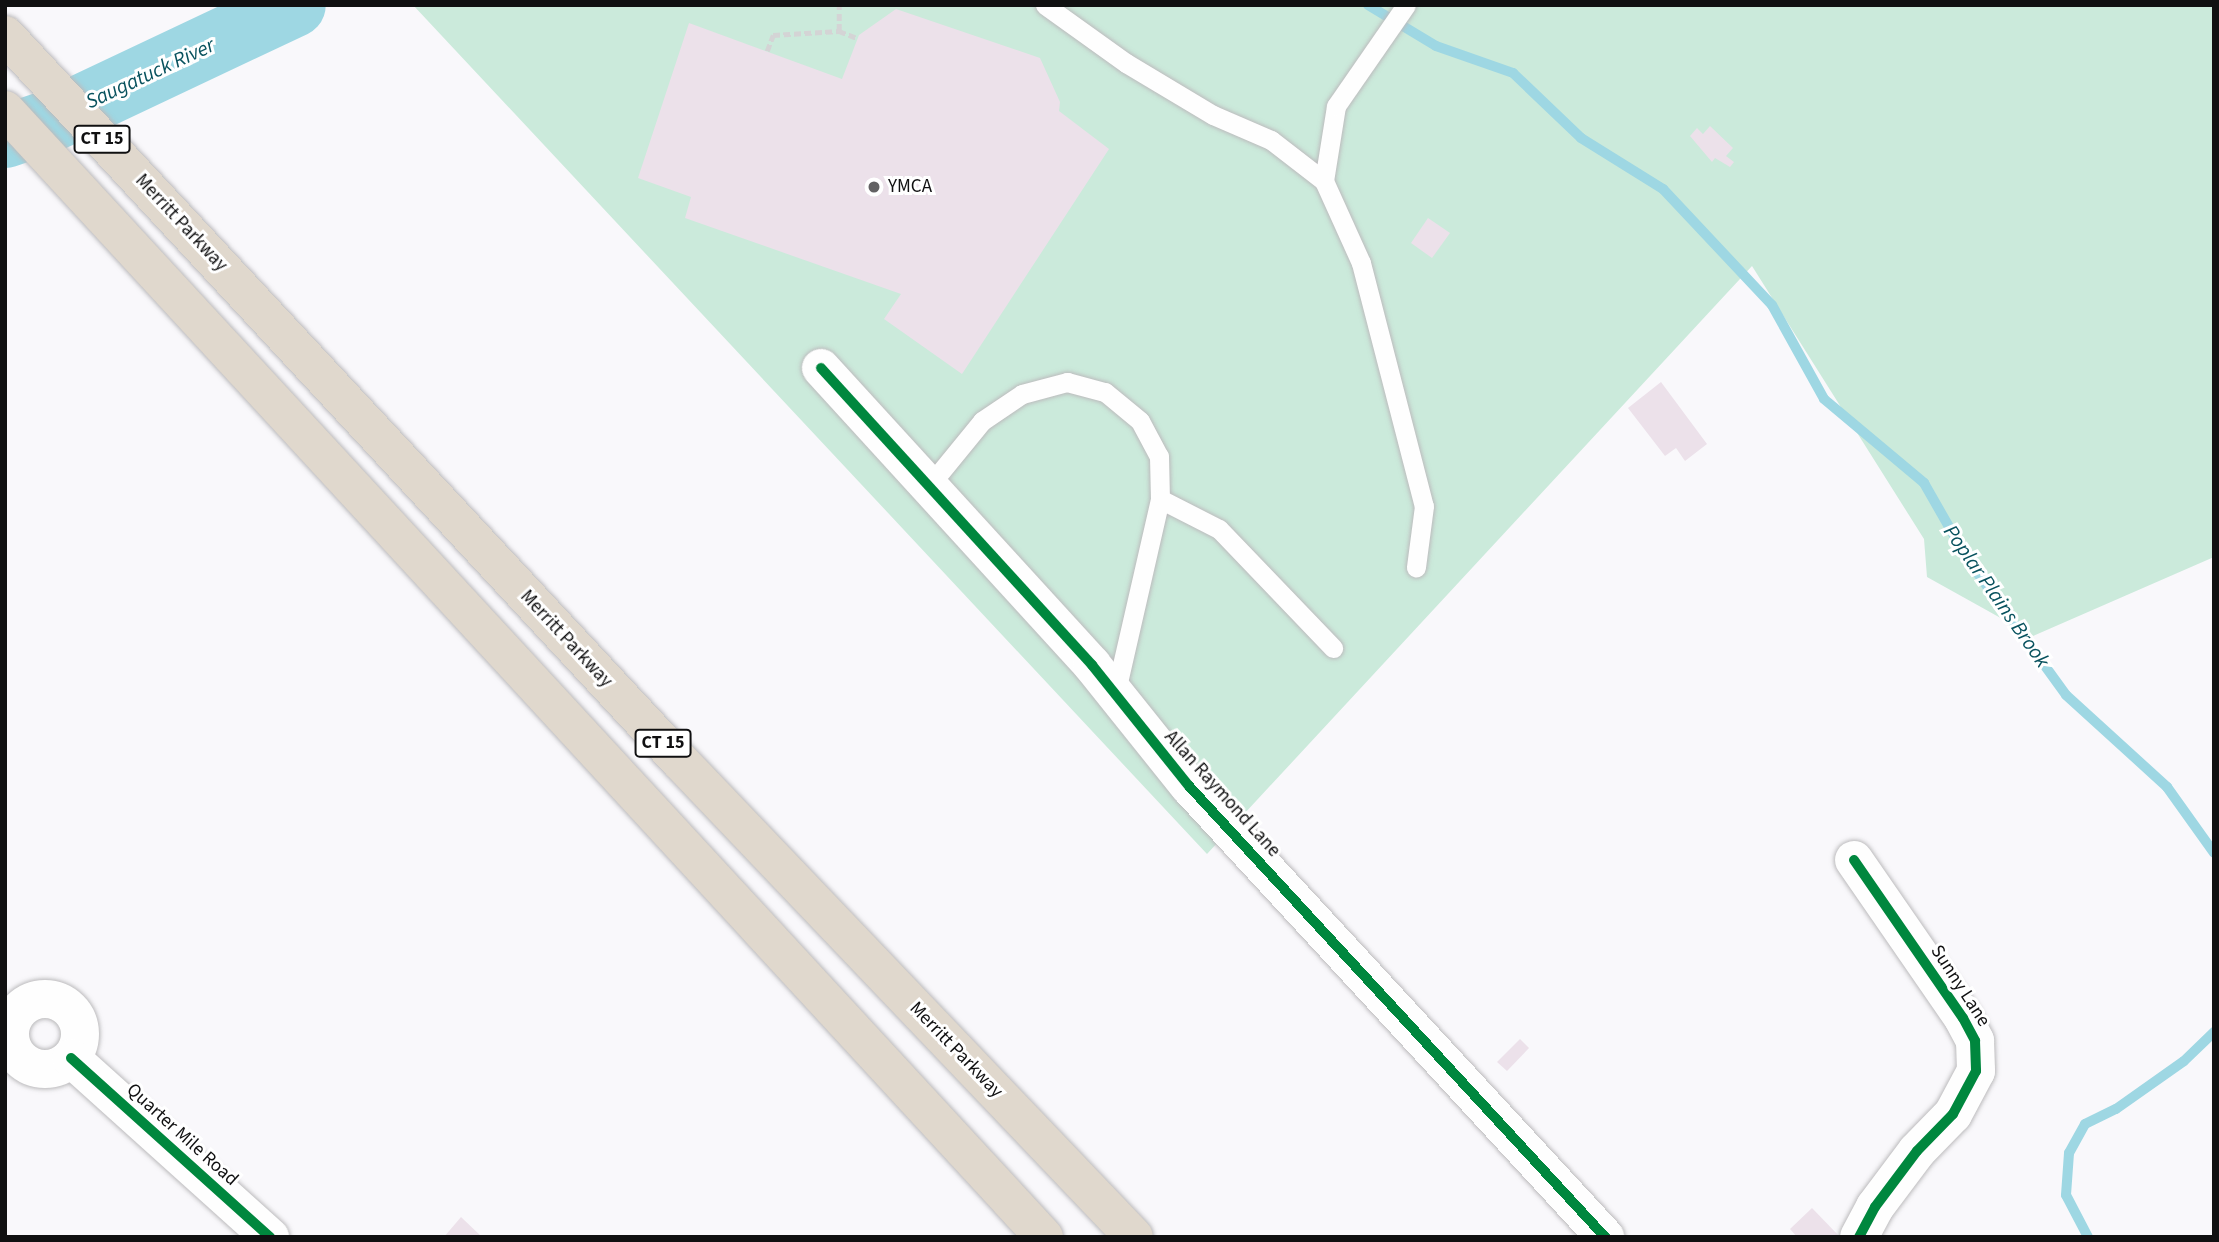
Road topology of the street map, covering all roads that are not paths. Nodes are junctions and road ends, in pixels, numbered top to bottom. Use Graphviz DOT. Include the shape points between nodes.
graph roads {
  1 [pos="1045,5"];
  2 [pos="1406,6"];
  3 [pos="5,35"];
  4 [pos="5,110"];
  5 [pos="1324,181"];
  6 [pos="821,368"];
  7 [pos="929,486"];
  8 [pos="1160,499"];
  9 [pos="1416,568"];
  10 [pos="1333,648"];
  11 [pos="1115,698"];
  12 [pos="1854,860"];
  13 [pos="71,1058"];
  14 [pos="271,1237"];
  15 [pos="1044,1237"];
  16 [pos="1134,1237"];
  17 [pos="1605,1237"];
  18 [pos="1859,1237"];
  1 -- 5 [label="lane" via="1126,63 1213,115 1271,140"];
  2 -- 5 [label="lane" via="1336,106"];
  3 -- 16 [label="highway, Merritt Parkway / CT 15" via="679,760"];
  4 -- 15 [label="highway, CT 15"];
  5 -- 9 [label="lane" via="1361,263 1424,506"];
  6 -- 7 [label="street, Allan Raymond Lane"];
  7 -- 8 [label="lane" via="982,421 1022,394 1067,382 1105,392 1140,421 1159,456"];
  7 -- 11 [label="street, Allan Raymond Lane" via="1092,666"];
  8 -- 10 [label="lane" via="1219,528"];
  8 -- 11 [label="lane"];
  11 -- 17 [label="street, Allan Raymond Lane" via="1189,786"];
  12 -- 18 [label="street, Sunny Lane" via="1963,1018 1975,1041 1976,1070 1953,1114 1917,1151 1875,1207"];
  13 -- 14 [label="street, Quarter Mile Road"];
}
